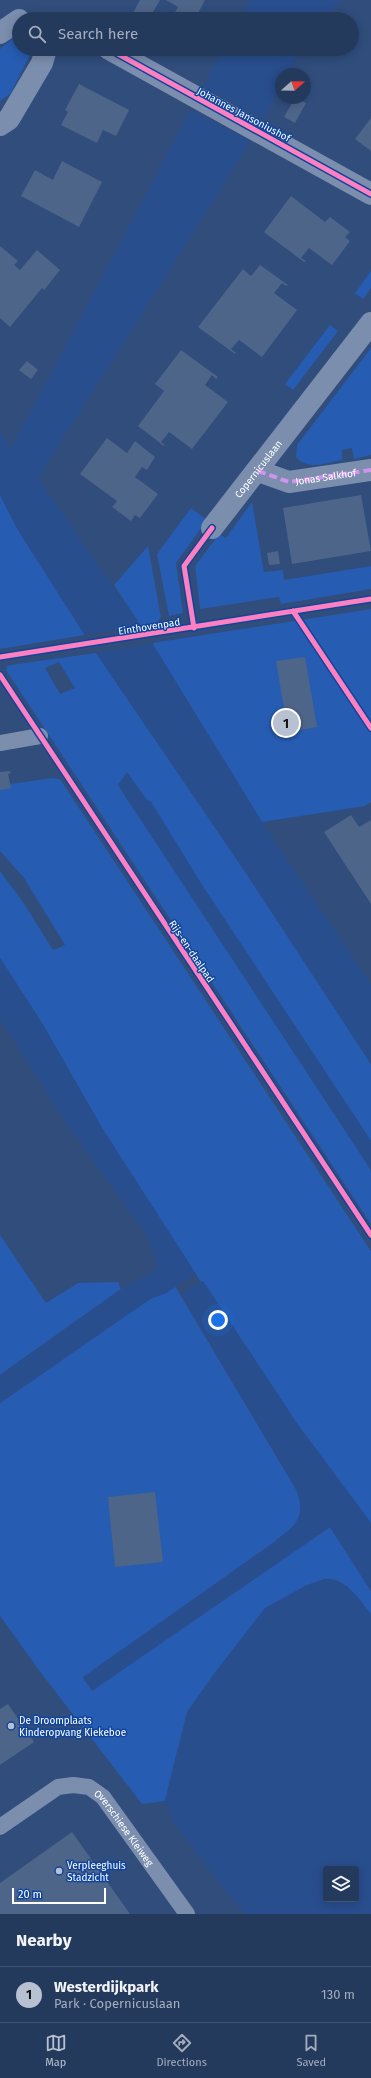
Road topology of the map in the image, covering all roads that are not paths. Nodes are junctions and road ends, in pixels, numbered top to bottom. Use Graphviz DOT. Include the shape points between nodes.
graph roads {
  1 [pos="12,25"];
  2 [pos="0,33"];
  3 [pos="44,56"];
  4 [pos="121,56"];
  5 [pos="0,125"];
  6 [pos="371,194"];
  7 [pos="371,323"];
  8 [pos="371,470"];
  9 [pos="258,471"];
  10 [pos="212,528"];
  11 [pos="40,736"];
  12 [pos="0,743"];
  13 [pos="0,1826"];
  14 [pos="187,1914"];
  1 -- 2 [label="street"];
  3 -- 5 [label="street" via="9,119"];
  4 -- 6 [label="street, Johannes Jansoniushof"];
  7 -- 9 [label="street, Copernicuslaan"];
  8 -- 9 [label="street, Jonas Salkhof" via="289,482"];
  9 -- 10 [label="street, Copernicuslaan"];
  11 -- 12 [label="lane"];
  13 -- 14 [label="lane, Overschiese Kleiweg" via="58,1787 89,1787 103,1797"];
}
